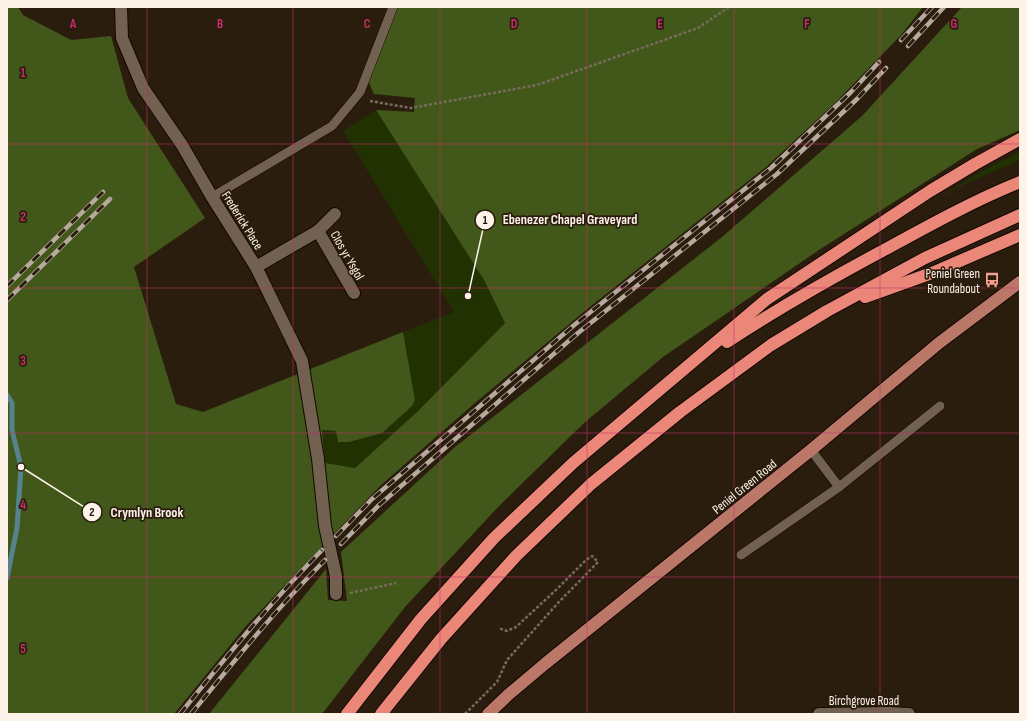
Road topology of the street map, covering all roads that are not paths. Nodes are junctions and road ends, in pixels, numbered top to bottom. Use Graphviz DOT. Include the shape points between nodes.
graph roads {
  1 [pos="121,7"];
  2 [pos="393,7"];
  3 [pos="1020,140"];
  4 [pos="1020,182"];
  5 [pos="212,197"];
  6 [pos="335,214"];
  7 [pos="1020,215"];
  8 [pos="318,231"];
  9 [pos="1020,235"];
  10 [pos="256,267"];
  11 [pos="1020,282"];
  12 [pos="354,293"];
  13 [pos="827,311"];
  14 [pos="677,375"];
  15 [pos="940,406"];
  16 [pos="811,450"];
  17 [pos="839,487"];
  18 [pos="741,555"];
  19 [pos="336,594"];
  20 [pos="347,714"];
  21 [pos="380,714"];
  22 [pos="488,714"];
  23 [pos="820,714"];
  24 [pos="909,714"];
  1 -- 5 [label="street, Frederick Place" via="122,38 143,88 182,145"];
  2 -- 5 [label="lane" via="360,92 332,126"];
  3 -- 14 [label="highway" via="930,191 767,299"];
  4 -- 14 [label="highway" via="912,234 814,288 752,325"];
  5 -- 10 [label="street, Frederick Place"];
  6 -- 8 [label="street, Clos yr Ysgol"];
  7 -- 13 [label="highway" via="925,258"];
  8 -- 10 [label="street, Clos yr Ysgol"];
  8 -- 12 [label="street, Clos yr Ysgol"];
  9 -- 13 [label="highway" via="932,273"];
  10 -- 19 [label="street, Frederick Place" via="302,361 318,459 325,526 336,576"];
  11 -- 16 [label="main road, Peniel Green Road" via="939,343"];
  13 -- 21 [label="highway" via="771,346 686,407 592,484 516,556 441,639"];
  14 -- 20 [label="highway" via="573,463 494,538 421,619"];
  15 -- 17 [label="lane"];
  16 -- 17 [label="lane"];
  16 -- 22 [label="main road, Peniel Green Road" via="546,663"];
  17 -- 18 [label="lane"];
  23 -- 24 [label="street, Birchgrove Road"];
}
